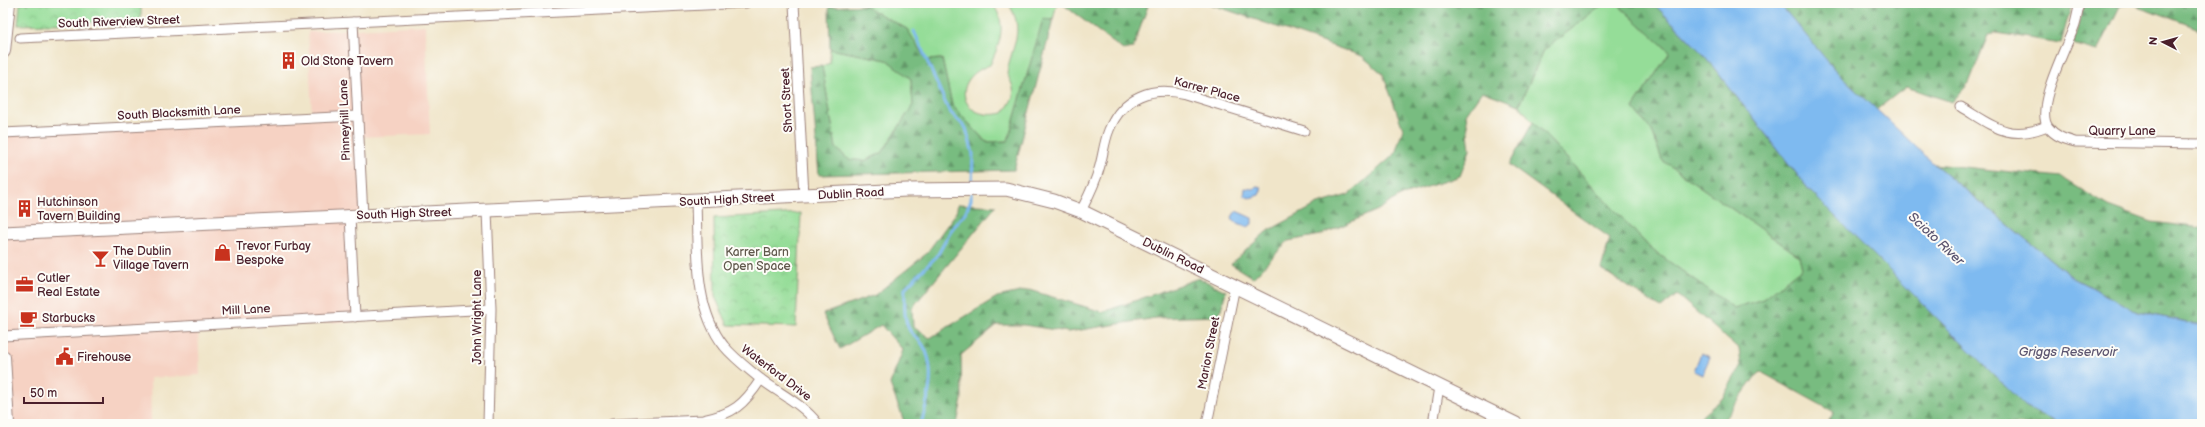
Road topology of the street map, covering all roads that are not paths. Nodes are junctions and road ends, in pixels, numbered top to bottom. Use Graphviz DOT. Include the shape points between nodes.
graph roads {
  1 [pos="8,3"];
  2 [pos="746,3"];
  3 [pos="794,3"];
  4 [pos="2080,3"];
  5 [pos="353,22"];
  6 [pos="20,38"];
  7 [pos="3,51"];
  8 [pos="1961,107"];
  9 [pos="356,116"];
  10 [pos="2047,126"];
  11 [pos="1304,131"];
  12 [pos="3,133"];
  13 [pos="2202,144"];
  14 [pos="804,196"];
  15 [pos="696,202"];
  16 [pos="487,211"];
  17 [pos="1081,211"];
  18 [pos="356,216"];
  19 [pos="3,233"];
  20 [pos="1235,286"];
  21 [pos="490,309"];
  22 [pos="355,316"];
  23 [pos="3,336"];
  24 [pos="3,357"];
  25 [pos="761,380"];
  26 [pos="1439,387"];
  27 [pos="7,424"];
  28 [pos="488,424"];
  29 [pos="612,424"];
  30 [pos="818,424"];
  31 [pos="1207,424"];
  32 [pos="1433,424"];
  33 [pos="1516,424"];
  1 -- 7 [label="main road"];
  2 -- 5 [label="street, South Riverview Street"];
  3 -- 14 [label="street, Short Street"];
  4 -- 10 [label="street" via="2075,24 2049,88"];
  5 -- 6 [label="street, South Riverview Street"];
  5 -- 9 [label="street, Pinneyhill Lane"];
  8 -- 10 [label="street" via="1999,129 2012,132 2026,134"];
  9 -- 12 [label="street, South Blacksmith Lane"];
  9 -- 18 [label="street, Pinneyhill Lane"];
  10 -- 13 [label="street, Quarry Lane" via="2059,137 2075,142"];
  11 -- 17 [label="street, Karrer Place" via="1185,94 1152,91 1124,106 1116,116 1109,130 1093,188"];
  14 -- 15 [label="main road, South High Street"];
  14 -- 17 [label="main road, Dublin Road" via="989,188 1030,194"];
  15 -- 16 [label="main road, South High Street"];
  15 -- 25 [label="street, Waterford Drive" via="701,284 707,313 724,345 735,359"];
  16 -- 18 [label="main road, South High Street"];
  16 -- 21 [label="street, John Wright Lane"];
  17 -- 20 [label="main road, Dublin Road"];
  18 -- 19 [label="main road, South High Street"];
  18 -- 22 [label="street, Pinneyhill Lane"];
  20 -- 26 [label="main road, Dublin Road"];
  20 -- 31 [label="street, Marion Street"];
  21 -- 22 [label="street, Mill Lane"];
  21 -- 28 [label="street, John Wright Lane"];
  22 -- 23 [label="street, Mill Lane"];
  24 -- 27 [label="main road"];
  25 -- 29 [label="street" via="741,404 730,413 717,417 703,420"];
  25 -- 30 [label="street, Waterford Drive" via="801,407"];
  26 -- 32 [label="street"];
  26 -- 33 [label="main road, Dublin Road"];
}
